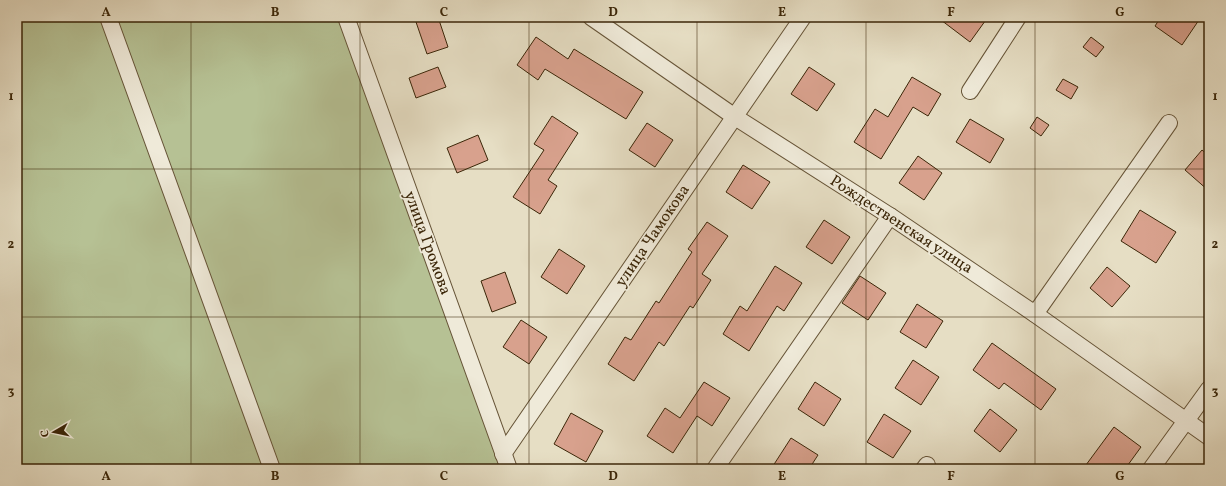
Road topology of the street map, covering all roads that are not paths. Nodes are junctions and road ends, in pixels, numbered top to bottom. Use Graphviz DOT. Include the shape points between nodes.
graph roads {
  1 [pos="108,17"];
  2 [pos="346,17"];
  3 [pos="591,17"];
  4 [pos="802,17"];
  5 [pos="1018,17"];
  6 [pos="970,91"];
  7 [pos="735,117"];
  8 [pos="1169,123"];
  9 [pos="890,216"];
  10 [pos="1035,314"];
  11 [pos="1209,389"];
  12 [pos="1185,421"];
  13 [pos="1209,437"];
  14 [pos="506,462"];
  15 [pos="272,469"];
  16 [pos="715,469"];
  17 [pos="1151,469"];
  1 -- 15 [label="street"];
  2 -- 14 [label="street, улица Громова"];
  3 -- 7 [label="street, Рождественская улица"];
  4 -- 7 [label="street, улица Чамокова"];
  5 -- 6 [label="street"];
  7 -- 9 [label="street, Рождественская улица"];
  7 -- 14 [label="street, улица Чамокова"];
  8 -- 10 [label="street"];
  9 -- 10 [label="street, Рождественская улица"];
  9 -- 16 [label="street"];
  10 -- 12 [label="street, Рождественская улица"];
  11 -- 12 [label="street"];
  12 -- 13 [label="street, Рождественская улица"];
  12 -- 17 [label="street"];
}
